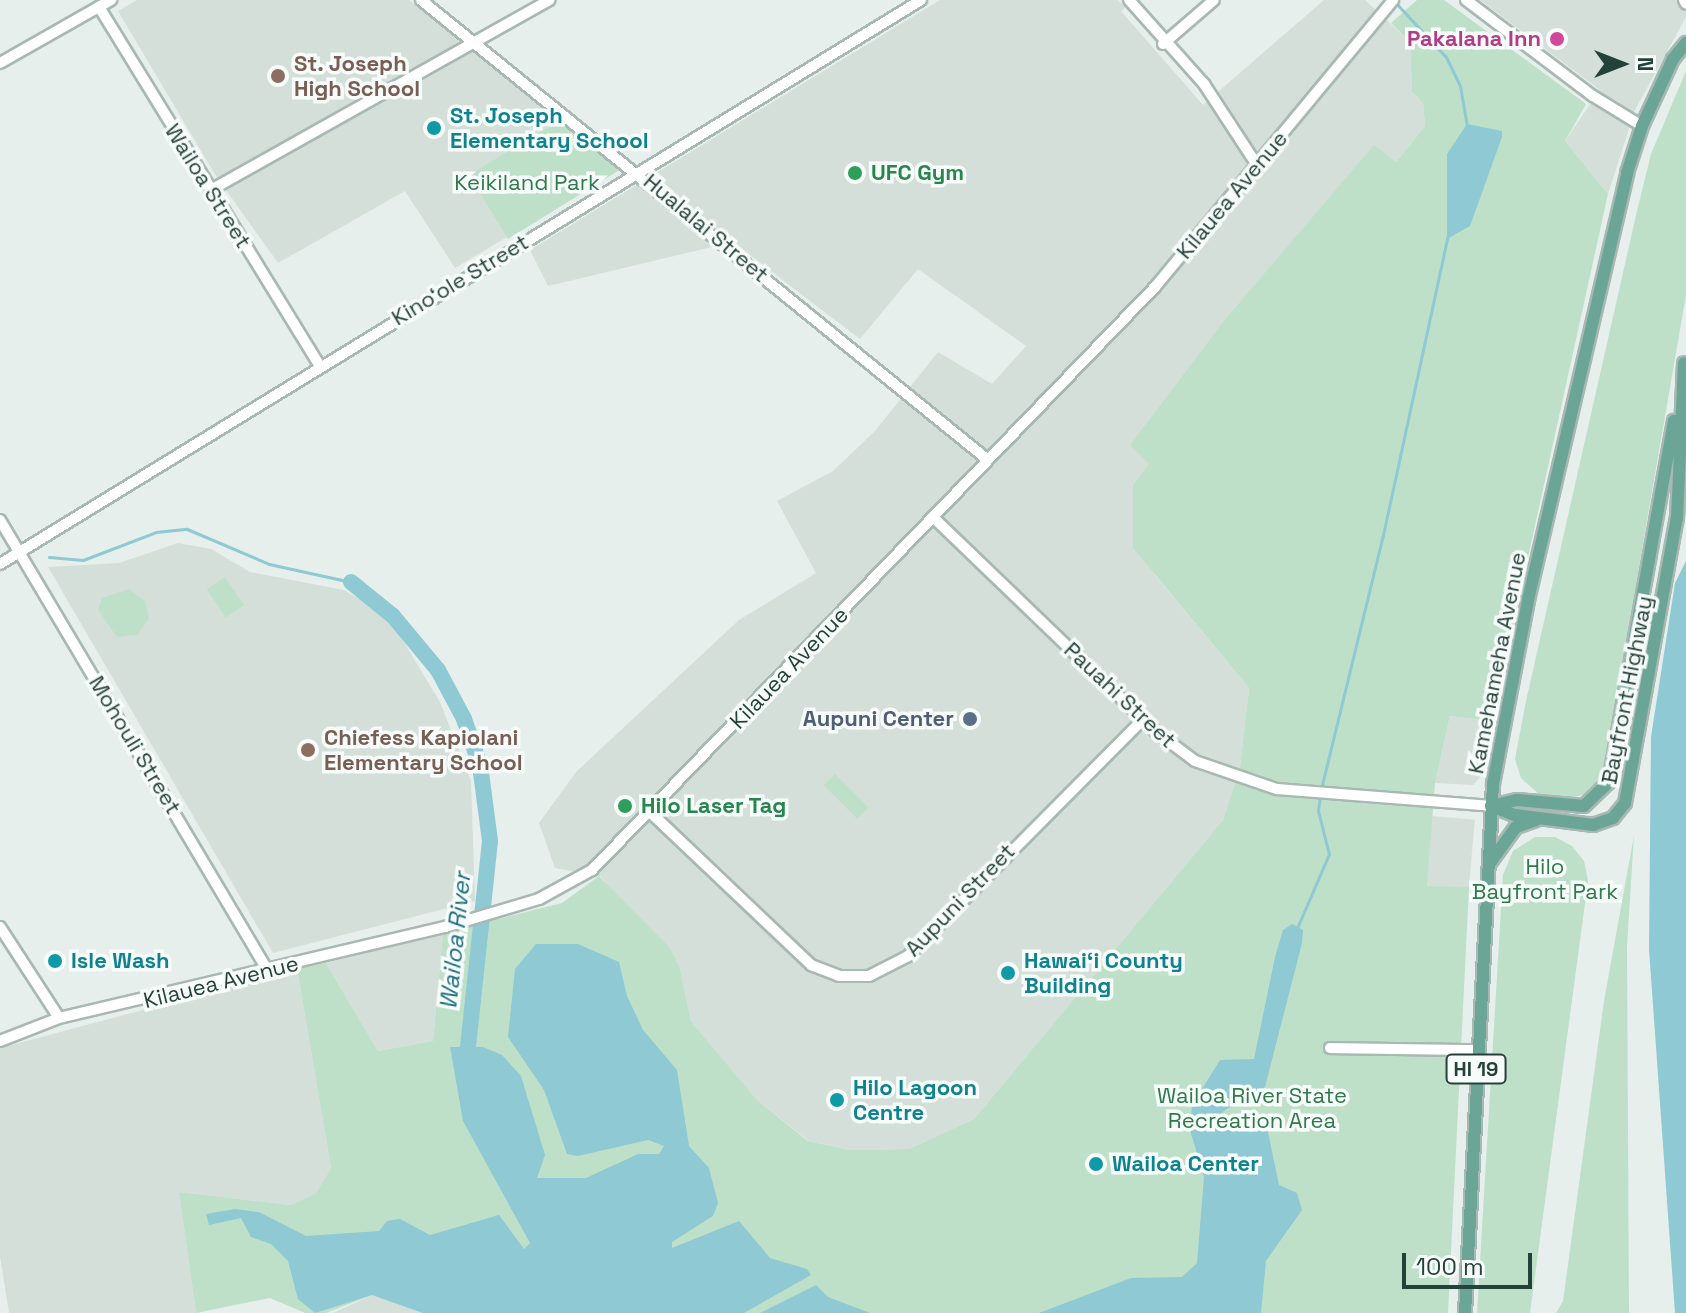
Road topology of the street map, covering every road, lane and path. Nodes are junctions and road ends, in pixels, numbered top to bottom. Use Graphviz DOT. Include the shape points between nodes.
graph roads {
  1 [pos="111,0"];
  2 [pos="421,0"];
  3 [pos="549,0"];
  4 [pos="921,0"];
  5 [pos="1129,0"];
  6 [pos="1214,0"];
  7 [pos="1466,0"];
  8 [pos="1389,4"];
  9 [pos="99,7"];
  10 [pos="472,43"];
  11 [pos="1686,43"];
  12 [pos="1163,44"];
  13 [pos="0,63"];
  14 [pos="1642,126"];
  15 [pos="1257,165"];
  16 [pos="639,172"];
  17 [pos="211,190"];
  18 [pos="1685,358"];
  19 [pos="319,364"];
  20 [pos="988,460"];
  21 [pos="934,518"];
  22 [pos="0,520"];
  23 [pos="19,552"];
  24 [pos="0,564"];
  25 [pos="1143,719"];
  26 [pos="1491,806"];
  27 [pos="651,813"];
  28 [pos="1547,818"];
  29 [pos="1489,866"];
  30 [pos="0,927"];
  31 [pos="268,971"];
  32 [pos="59,1018"];
  33 [pos="0,1041"];
  34 [pos="1330,1048"];
  35 [pos="1478,1050"];
  36 [pos="1465,1313"];
  1 -- 9 [label="street"];
  2 -- 10 [label="street, Hualalai Street"];
  3 -- 10 [label="street"];
  4 -- 16 [label="street, Kinoʻole Street"];
  5 -- 12 [label="street"];
  6 -- 12 [label="street"];
  7 -- 14 [label="street"];
  8 -- 15 [label="street, Kilauea Avenue"];
  9 -- 13 [label="street"];
  9 -- 17 [label="street, Wailoa Street"];
  10 -- 16 [label="street, Hualalai Street"];
  10 -- 17 [label="street"];
  11 -- 14 [label="main road, Kamehameha Avenue"];
  12 -- 15 [label="street" via="1204,84"];
  14 -- 26 [label="main road, Kamehameha Avenue" via="1528,600"];
  15 -- 20 [label="street, Kilauea Avenue" via="1155,287"];
  16 -- 19 [label="street, Kinoʻole Street"];
  16 -- 20 [label="street, Hualalai Street"];
  17 -- 19 [label="street, Wailoa Street"];
  18 -- 26 [label="main road, Bayfront Highway" via="1609,782 1584,806 1517,800"];
  18 -- 28 [label="main road, Bayfront Highway" via="1676,527 1627,798 1603,823"];
  19 -- 23 [label="street, Kinoʻole Street"];
  20 -- 21 [label="street, Kilauea Avenue"];
  21 -- 25 [label="street, Pauahi Street"];
  21 -- 27 [label="street, Kilauea Avenue"];
  22 -- 23 [label="street, Mohouli Street"];
  23 -- 24 [label="street, Kinoʻole Street"];
  23 -- 31 [label="street, Mohouli Street"];
  25 -- 26 [label="street, Pauahi Street" via="1174,747 1217,772 1260,786"];
  25 -- 27 [label="street, Aupuni Street" via="908,956 869,976 839,976 811,965"];
  26 -- 28 [label="main road, Bayfront Highway"];
  26 -- 29 [label="main road, Kamehameha Avenue / HI 19"];
  27 -- 31 [label="street, Kilauea Avenue" via="592,870 528,903"];
  28 -- 29 [label="main road" via="1516,827"];
  29 -- 35 [label="main road, Kamehameha Avenue / HI 19"];
  30 -- 32 [label="street"];
  31 -- 32 [label="street, Kilauea Avenue"];
  32 -- 33 [label="street, Kilauea Avenue"];
  34 -- 35 [label="street"];
  35 -- 36 [label="main road, Kamehameha Avenue / HI 19"];
}
